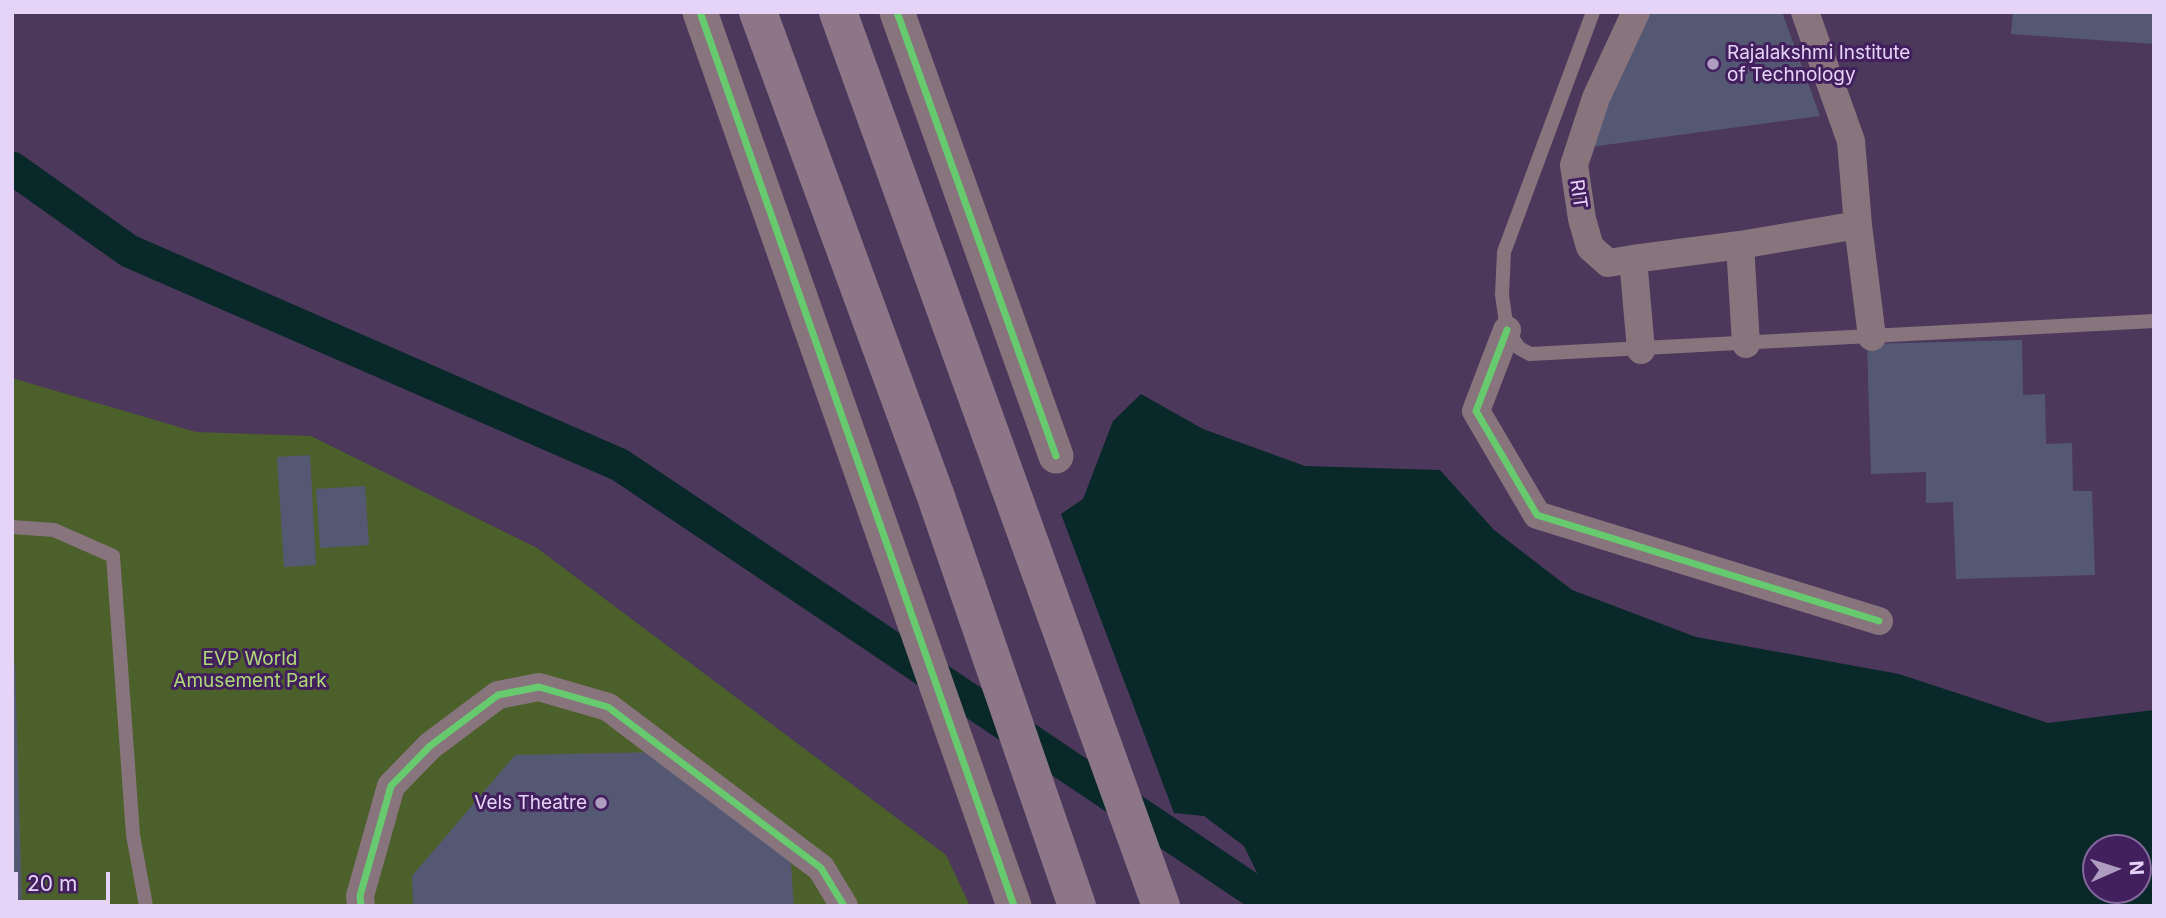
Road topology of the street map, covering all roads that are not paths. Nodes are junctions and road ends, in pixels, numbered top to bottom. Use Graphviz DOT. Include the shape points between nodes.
graph roads {
  1 [pos="700,12"];
  2 [pos="758,12"];
  3 [pos="838,12"];
  4 [pos="897,12"];
  5 [pos="1593,12"];
  6 [pos="1636,12"];
  7 [pos="1805,12"];
  8 [pos="1858,225"];
  9 [pos="1740,245"];
  10 [pos="1633,259"];
  11 [pos="2154,321"];
  12 [pos="1507,330"];
  13 [pos="1872,337"];
  14 [pos="1746,344"];
  15 [pos="1641,350"];
  16 [pos="1056,456"];
  17 [pos="12,527"];
  18 [pos="1879,621"];
  19 [pos="146,906"];
  20 [pos="361,906"];
  21 [pos="844,906"];
  22 [pos="1014,906"];
  23 [pos="1077,906"];
  24 [pos="1161,906"];
  1 -- 22 [label="street"];
  2 -- 23 [label="highway" via="935,494"];
  3 -- 24 [label="highway"];
  4 -- 16 [label="street"];
  5 -- 12 [label="lane" via="1504,252 1502,295"];
  6 -- 10 [label="street, RIT" via="1596,98 1574,165 1590,247 1608,263"];
  7 -- 8 [label="street" via="1851,141"];
  8 -- 9 [label="street"];
  8 -- 13 [label="street"];
  9 -- 10 [label="street"];
  9 -- 14 [label="street"];
  10 -- 15 [label="street"];
  11 -- 13 [label="lane"];
  12 -- 15 [label="lane" via="1530,354"];
  12 -- 18 [label="street" via="1476,411 1537,515"];
  13 -- 14 [label="lane"];
  14 -- 15 [label="lane"];
  17 -- 19 [label="lane" via="54,530 113,556 133,835"];
  20 -- 21 [label="street" via="391,786 430,746 498,695 539,687 608,707 821,868"];
}
